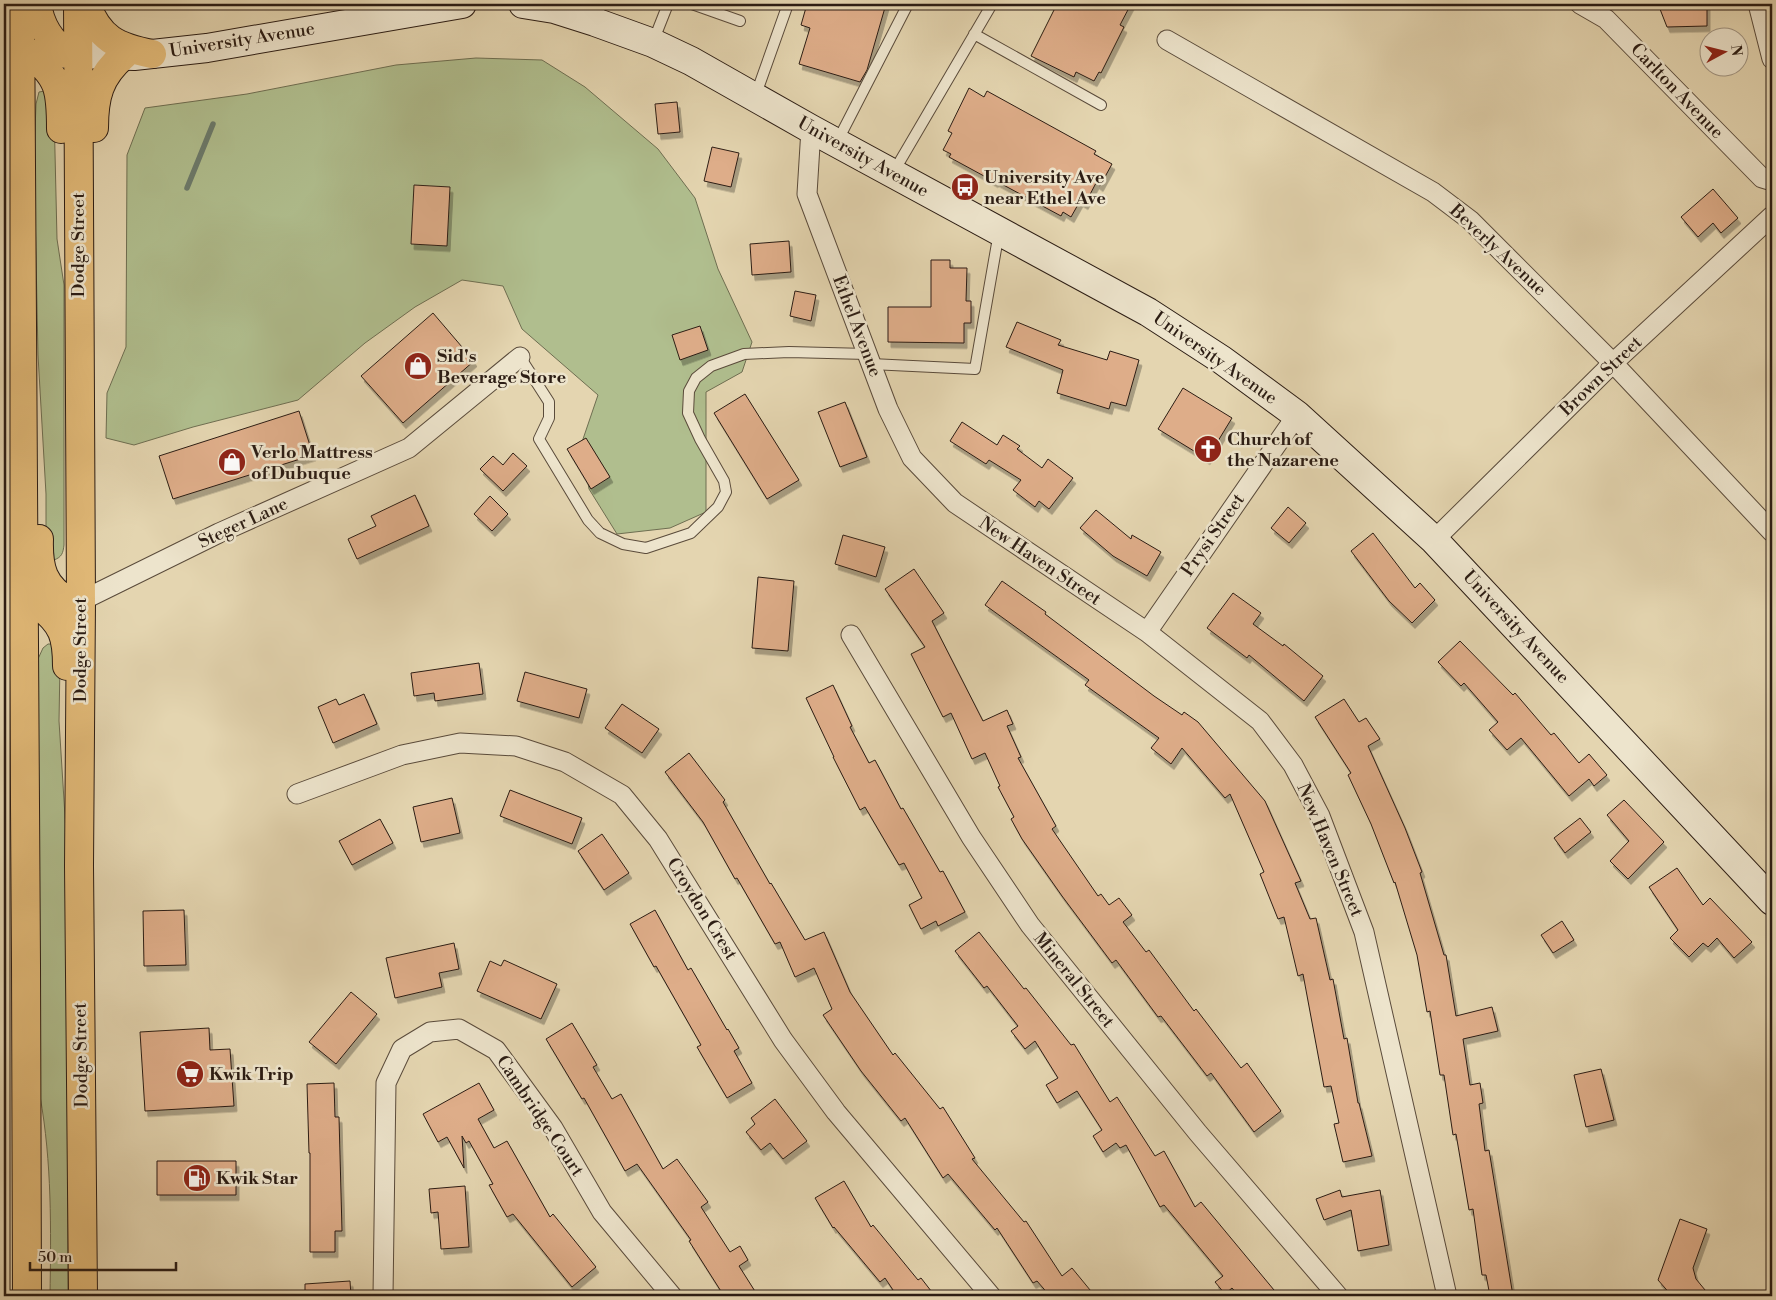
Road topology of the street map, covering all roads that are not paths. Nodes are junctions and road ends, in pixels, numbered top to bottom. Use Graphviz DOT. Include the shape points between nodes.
graph roads {
  1 [pos="20,4"];
  2 [pos="37,4"];
  3 [pos="78,4"];
  4 [pos="86,4"];
  5 [pos="462,4"];
  6 [pos="524,4"];
  7 [pos="668,4"];
  8 [pos="692,4"];
  9 [pos="788,4"];
  10 [pos="908,4"];
  11 [pos="992,4"];
  12 [pos="1580,4"];
  13 [pos="1758,4"];
  14 [pos="598,13"];
  15 [pos="740,21"];
  16 [pos="974,34"];
  17 [pos="1167,40"];
  18 [pos="653,43"];
  19 [pos="24,52"];
  20 [pos="73,54"];
  21 [pos="152,54"];
  22 [pos="124,55"];
  23 [pos="1772,59"];
  24 [pos="755,97"];
  25 [pos="1101,105"];
  26 [pos="811,129"];
  27 [pos="836,143"];
  28 [pos="893,173"];
  29 [pos="1772,181"];
  30 [pos="1772,216"];
  31 [pos="999,231"];
  32 [pos="78,294"];
  33 [pos="520,356"];
  34 [pos="869,359"];
  35 [pos="1613,363"];
  36 [pos="23,387"];
  37 [pos="1297,414"];
  38 [pos="955,504"];
  39 [pos="1772,532"];
  40 [pos="1434,540"];
  41 [pos="75,602"];
  42 [pos="32,606"];
  43 [pos="1147,632"];
  44 [pos="851,634"];
  45 [pos="297,794"];
  46 [pos="79,814"];
  47 [pos="1772,900"];
  48 [pos="27,1107"];
  49 [pos="12,1296"];
  50 [pos="27,1296"];
  51 [pos="46,1296"];
  52 [pos="83,1296"];
  53 [pos="383,1296"];
  54 [pos="672,1296"];
  55 [pos="991,1296"];
  56 [pos="1338,1296"];
  57 [pos="1447,1296"];
  1 -- 19 [label="highway"];
  2 -- 20 [label="highway" via="42,24 51,40"];
  3 -- 20 [label="highway, Dodge Street"];
  4 -- 21 [label="highway" via="104,34 127,49"];
  5 -- 21 [label="main road, University Avenue" via="208,48"];
  6 -- 14 [label="main road, University Avenue"];
  7 -- 18 [label="lane"];
  8 -- 15 [label="lane"];
  9 -- 24 [label="lane"];
  10 -- 27 [label="lane"];
  11 -- 16 [label="lane"];
  12 -- 29 [label="street, Carlton Avenue" via="1606,19 1762,178"];
  13 -- 23 [label="street"];
  14 -- 18 [label="main road, University Avenue"];
  16 -- 25 [label="lane"];
  16 -- 28 [label="lane"];
  17 -- 35 [label="street, Beverly Avenue" via="1433,192 1470,220"];
  18 -- 24 [label="main road, University Avenue"];
  19 -- 20 [label="main road, University Avenue"];
  19 -- 32 [label="highway" via="50,73 58,87 61,196"];
  19 -- 36 [label="highway"];
  20 -- 22 [label="main road, University Avenue"];
  20 -- 32 [label="highway, Dodge Street"];
  21 -- 22 [label="main road, University Avenue"];
  22 -- 32 [label="highway" via="106,75 95,99 94,244 90,268"];
  24 -- 26 [label="main road, University Avenue"];
  26 -- 27 [label="main road, University Avenue"];
  26 -- 34 [label="street, Ethel Avenue" via="807,194"];
  27 -- 28 [label="main road, University Avenue"];
  28 -- 31 [label="main road, University Avenue"];
  30 -- 35 [label="street, Brown Street"];
  31 -- 34 [label="lane" via="975,369"];
  31 -- 37 [label="main road, University Avenue" via="1148,312"];
  32 -- 41 [label="highway, Dodge Street"];
  33 -- 34 [label="lane" via="549,402 549,418 539,438 588,520 600,533 623,544 646,548 691,533 718,507 726,492 724,482 688,413 689,391 696,378 711,366 744,354 789,352"];
  33 -- 41 [label="street, Steger Lane" via="409,448"];
  34 -- 38 [label="street, Ethel Avenue" via="912,458"];
  35 -- 39 [label="street, Beverly Avenue"];
  35 -- 40 [label="street, Brown Street"];
  36 -- 41 [label="highway" via="39,481 42,572 52,590"];
  36 -- 42 [label="highway"];
  37 -- 40 [label="main road, University Avenue"];
  37 -- 43 [label="street, Prysi Street"];
  38 -- 43 [label="street, New Haven Street"];
  40 -- 47 [label="main road, University Avenue"];
  41 -- 42 [label="street, Steger Lane"];
  41 -- 46 [label="highway, Dodge Street"];
  42 -- 46 [label="highway" via="55,620 64,633 66,720"];
  42 -- 48 [label="highway"];
  43 -- 57 [label="street, New Haven Street" via="1260,720 1293,765 1320,816 1364,932"];
  44 -- 56 [label="street, Mineral Street" via="971,837 1030,924 1198,1133"];
  45 -- 55 [label="street, Croydon Crest" via="402,755 460,743 516,746 565,762 622,795 658,839 783,1040 836,1112"];
  46 -- 52 [label="highway, Dodge Street"];
  48 -- 49 [label="highway" via="14,1185"];
  48 -- 50 [label="highway"];
  48 -- 51 [label="highway" via="43,1168"];
  53 -- 54 [label="street, Cambridge Court" via="386,1082 402,1049 430,1032 459,1029 496,1050 553,1128 602,1212"];
}
